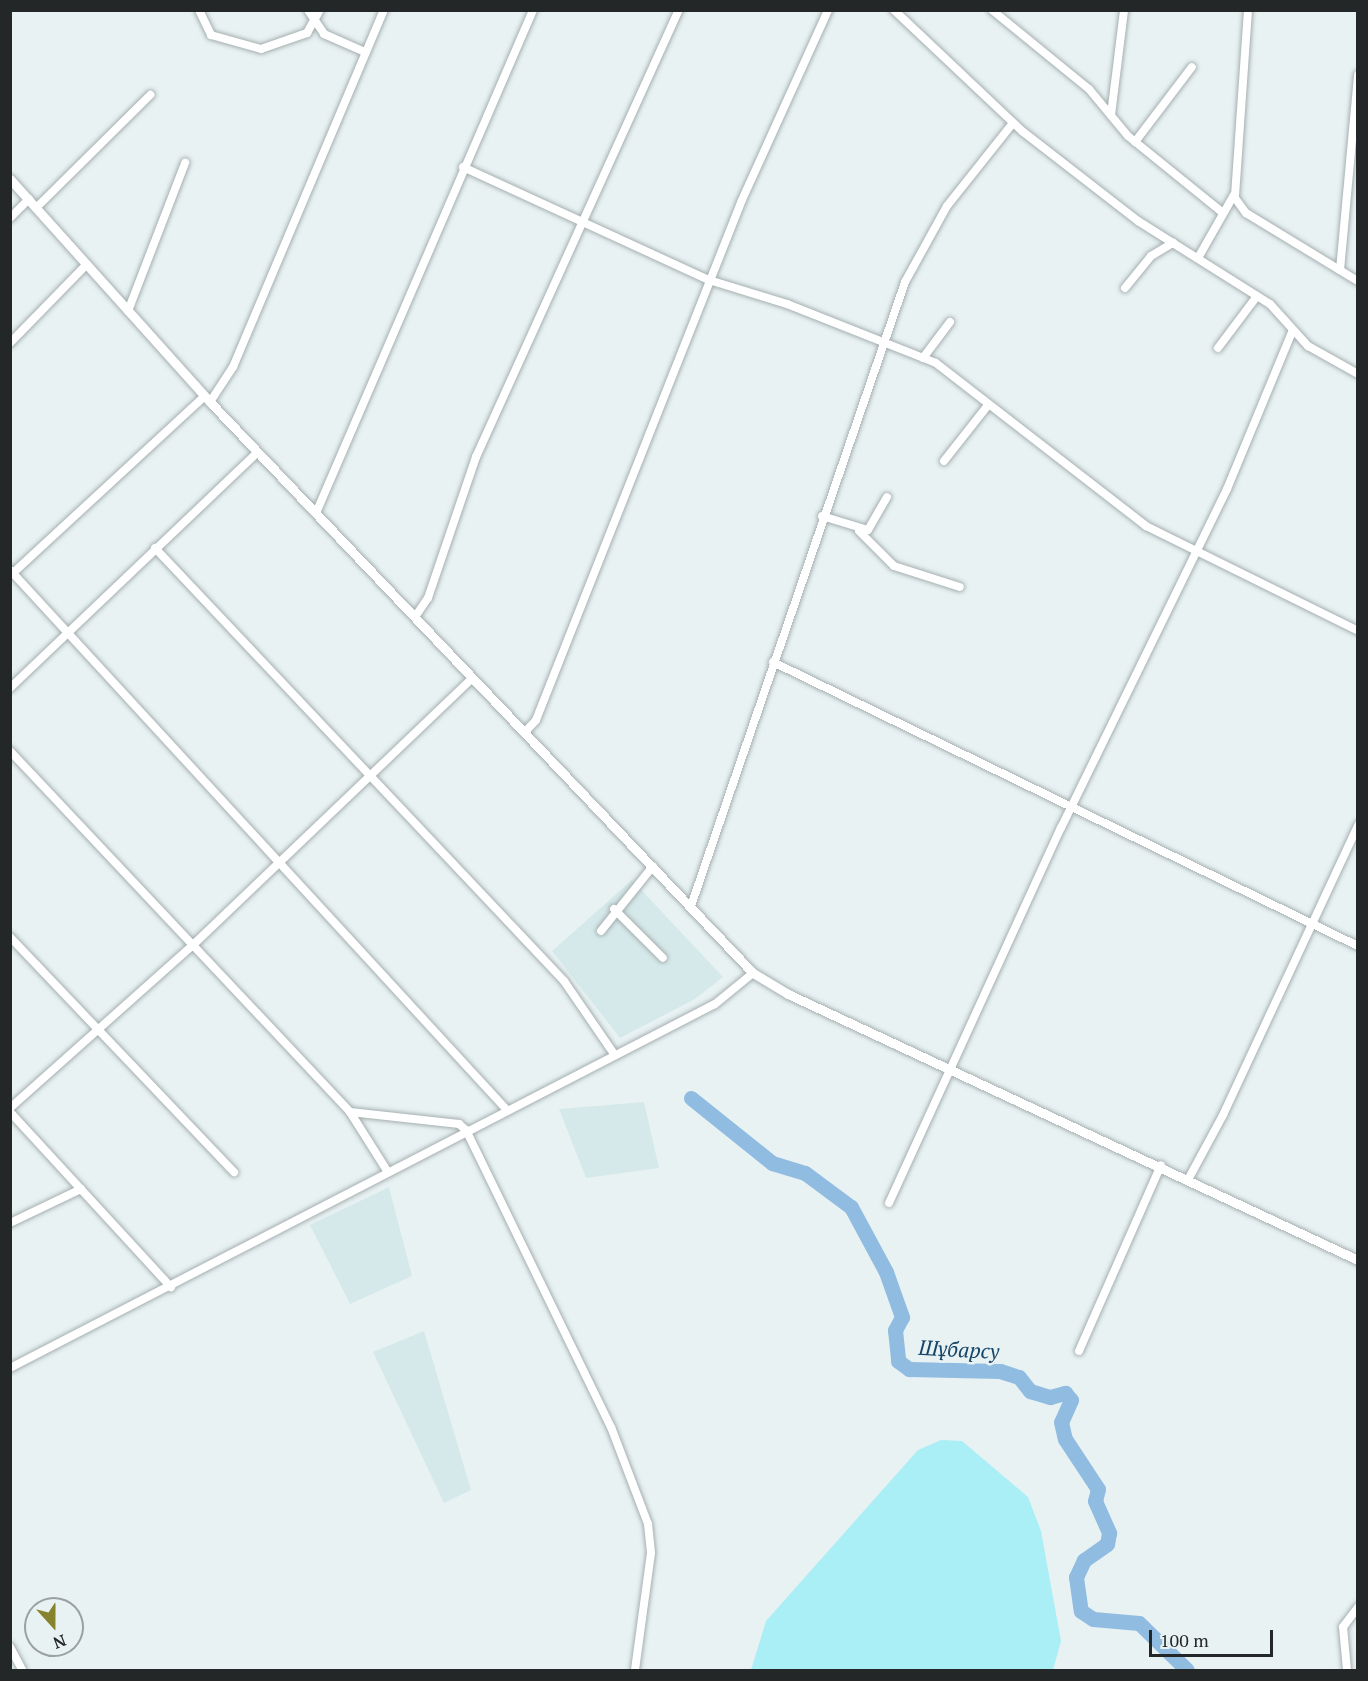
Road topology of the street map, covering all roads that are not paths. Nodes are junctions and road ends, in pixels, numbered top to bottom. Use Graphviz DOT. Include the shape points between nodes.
graph roads {
  1 [pos="199,10"];
  2 [pos="308,10"];
  3 [pos="320,10"];
  4 [pos="384,10"];
  5 [pos="533,10"];
  6 [pos="679,10"];
  7 [pos="828,10"];
  8 [pos="894,10"];
  9 [pos="992,10"];
  10 [pos="1006,10"];
  11 [pos="1124,10"];
  12 [pos="1248,10"];
  13 [pos="1005,21"];
  14 [pos="315,24"];
  15 [pos="365,52"];
  16 [pos="1192,67"];
  17 [pos="1358,75"];
  18 [pos="150,95"];
  19 [pos="1111,115"];
  20 [pos="1013,123"];
  21 [pos="1135,142"];
  22 [pos="185,163"];
  23 [pos="463,167"];
  24 [pos="10,179"];
  25 [pos="1234,195"];
  26 [pos="28,199"];
  27 [pos="36,208"];
  28 [pos="1222,212"];
  29 [pos="10,218"];
  30 [pos="580,220"];
  31 [pos="1173,243"];
  32 [pos="1198,258"];
  33 [pos="87,264"];
  34 [pos="1340,270"];
  35 [pos="709,280"];
  36 [pos="1358,281"];
  37 [pos="1125,288"];
  38 [pos="1257,296"];
  39 [pos="128,311"];
  40 [pos="950,322"];
  41 [pos="1292,332"];
  42 [pos="881,341"];
  43 [pos="10,343"];
  44 [pos="1218,348"];
  45 [pos="922,358"];
  46 [pos="1358,374"];
  47 [pos="208,399"];
  48 [pos="988,405"];
  49 [pos="258,452"];
  50 [pos="944,461"];
  51 [pos="887,497"];
  52 [pos="316,513"];
  53 [pos="822,516"];
  54 [pos="860,531"];
  55 [pos="155,548"];
  56 [pos="1195,550"];
  57 [pos="12,571"];
  58 [pos="960,587"];
  59 [pos="414,617"];
  60 [pos="69,631"];
  61 [pos="1358,631"];
  62 [pos="773,662"];
  63 [pos="472,678"];
  64 [pos="10,688"];
  65 [pos="525,732"];
  66 [pos="10,751"];
  67 [pos="369,776"];
  68 [pos="1072,810"];
  69 [pos="1358,825"];
  70 [pos="279,858"];
  71 [pos="653,866"];
  72 [pos="691,906"];
  73 [pos="614,909"];
  74 [pos="1313,924"];
  75 [pos="601,931"];
  76 [pos="10,937"];
  77 [pos="193,945"];
  78 [pos="1358,946"];
  79 [pos="663,958"];
  80 [pos="753,973"];
  81 [pos="97,1028"];
  82 [pos="615,1054"];
  83 [pos="953,1069"];
  84 [pos="506,1109"];
  85 [pos="10,1110"];
  86 [pos="350,1112"];
  87 [pos="466,1130"];
  88 [pos="1161,1165"];
  89 [pos="234,1172"];
  90 [pos="388,1172"];
  91 [pos="1189,1178"];
  92 [pos="81,1189"];
  93 [pos="889,1203"];
  94 [pos="10,1223"];
  95 [pos="1358,1260"];
  96 [pos="171,1287"];
  97 [pos="1079,1351"];
  98 [pos="10,1368"];
  99 [pos="1358,1607"];
  100 [pos="10,1647"];
  101 [pos="22,1671"];
  102 [pos="635,1671"];
  103 [pos="1347,1671"];
  1 -- 14 [label="street" via="211,35 246,48 295,40"];
  2 -- 14 [label="street"];
  3 -- 14 [label="street"];
  4 -- 15 [label="street"];
  5 -- 23 [label="street"];
  6 -- 30 [label="street"];
  7 -- 35 [label="street"];
  8 -- 20 [label="street"];
  9 -- 13 [label="street"];
  10 -- 13 [label="street"];
  11 -- 19 [label="street"];
  12 -- 25 [label="street"];
  13 -- 19 [label="street" via="1089,89"];
  14 -- 15 [label="street" via="324,34"];
  15 -- 47 [label="street" via="232,366"];
  16 -- 21 [label="street"];
  17 -- 34 [label="street"];
  18 -- 27 [label="street"];
  19 -- 21 [label="street"];
  20 -- 31 [label="street"];
  20 -- 42 [label="street" via="921,246"];
  21 -- 28 [label="street"];
  22 -- 39 [label="street"];
  23 -- 30 [label="street"];
  23 -- 52 [label="street"];
  24 -- 26 [label="street"];
  25 -- 28 [label="street"];
  25 -- 34 [label="street" via="1246,213"];
  26 -- 27 [label="street"];
  26 -- 29 [label="street"];
  27 -- 33 [label="street"];
  28 -- 32 [label="street"];
  30 -- 35 [label="street"];
  30 -- 59 [label="street" via="459,497 428,598"];
  31 -- 32 [label="street"];
  31 -- 37 [label="street" via="1151,256"];
  32 -- 38 [label="street"];
  33 -- 39 [label="street"];
  33 -- 43 [label="street"];
  34 -- 36 [label="street"];
  35 -- 42 [label="street"];
  35 -- 65 [label="street" via="536,720"];
  38 -- 41 [label="street"];
  38 -- 44 [label="street"];
  39 -- 47 [label="street"];
  40 -- 45 [label="street"];
  41 -- 46 [label="street"];
  41 -- 56 [label="street"];
  42 -- 45 [label="street"];
  42 -- 53 [label="street"];
  45 -- 48 [label="street" via="962,378"];
  47 -- 49 [label="street"];
  47 -- 57 [label="street"];
  48 -- 50 [label="street"];
  48 -- 56 [label="street" via="1118,507"];
  49 -- 52 [label="street"];
  49 -- 55 [label="street"];
  51 -- 54 [label="street" via="872,526"];
  52 -- 59 [label="street"];
  53 -- 54 [label="street"];
  53 -- 62 [label="street"];
  54 -- 58 [label="street" via="894,566"];
  55 -- 60 [label="street"];
  55 -- 67 [label="street"];
  56 -- 61 [label="street"];
  56 -- 68 [label="street"];
  57 -- 60 [label="street"];
  59 -- 63 [label="street"];
  60 -- 64 [label="street"];
  60 -- 70 [label="street"];
  62 -- 68 [label="street"];
  62 -- 72 [label="street"];
  63 -- 65 [label="street"];
  63 -- 67 [label="street"];
  65 -- 71 [label="street"];
  66 -- 77 [label="street"];
  67 -- 70 [label="street"];
  67 -- 82 [label="street" via="564,981"];
  68 -- 74 [label="street"];
  68 -- 83 [label="street"];
  69 -- 74 [label="street"];
  70 -- 77 [label="street"];
  70 -- 84 [label="street"];
  71 -- 72 [label="street"];
  71 -- 73 [label="street"];
  72 -- 80 [label="street"];
  73 -- 75 [label="street"];
  73 -- 79 [label="street"];
  74 -- 78 [label="street"];
  74 -- 91 [label="street"];
  76 -- 81 [label="street"];
  77 -- 81 [label="street"];
  77 -- 86 [label="street"];
  80 -- 82 [label="street" via="715,1004"];
  80 -- 83 [label="street"];
  81 -- 85 [label="street"];
  81 -- 89 [label="street"];
  82 -- 84 [label="street"];
  83 -- 88 [label="street"];
  83 -- 93 [label="street"];
  84 -- 87 [label="street"];
  85 -- 92 [label="street"];
  86 -- 87 [label="street" via="459,1124"];
  86 -- 90 [label="street"];
  87 -- 90 [label="street"];
  87 -- 102 [label="street" via="611,1427 648,1524 651,1553"];
  88 -- 91 [label="street"];
  88 -- 97 [label="street"];
  90 -- 96 [label="street"];
  91 -- 95 [label="street"];
  92 -- 94 [label="street"];
  92 -- 96 [label="street"];
  96 -- 98 [label="street"];
  99 -- 103 [label="street" via="1343,1627"];
  100 -- 101 [label="street"];
}
